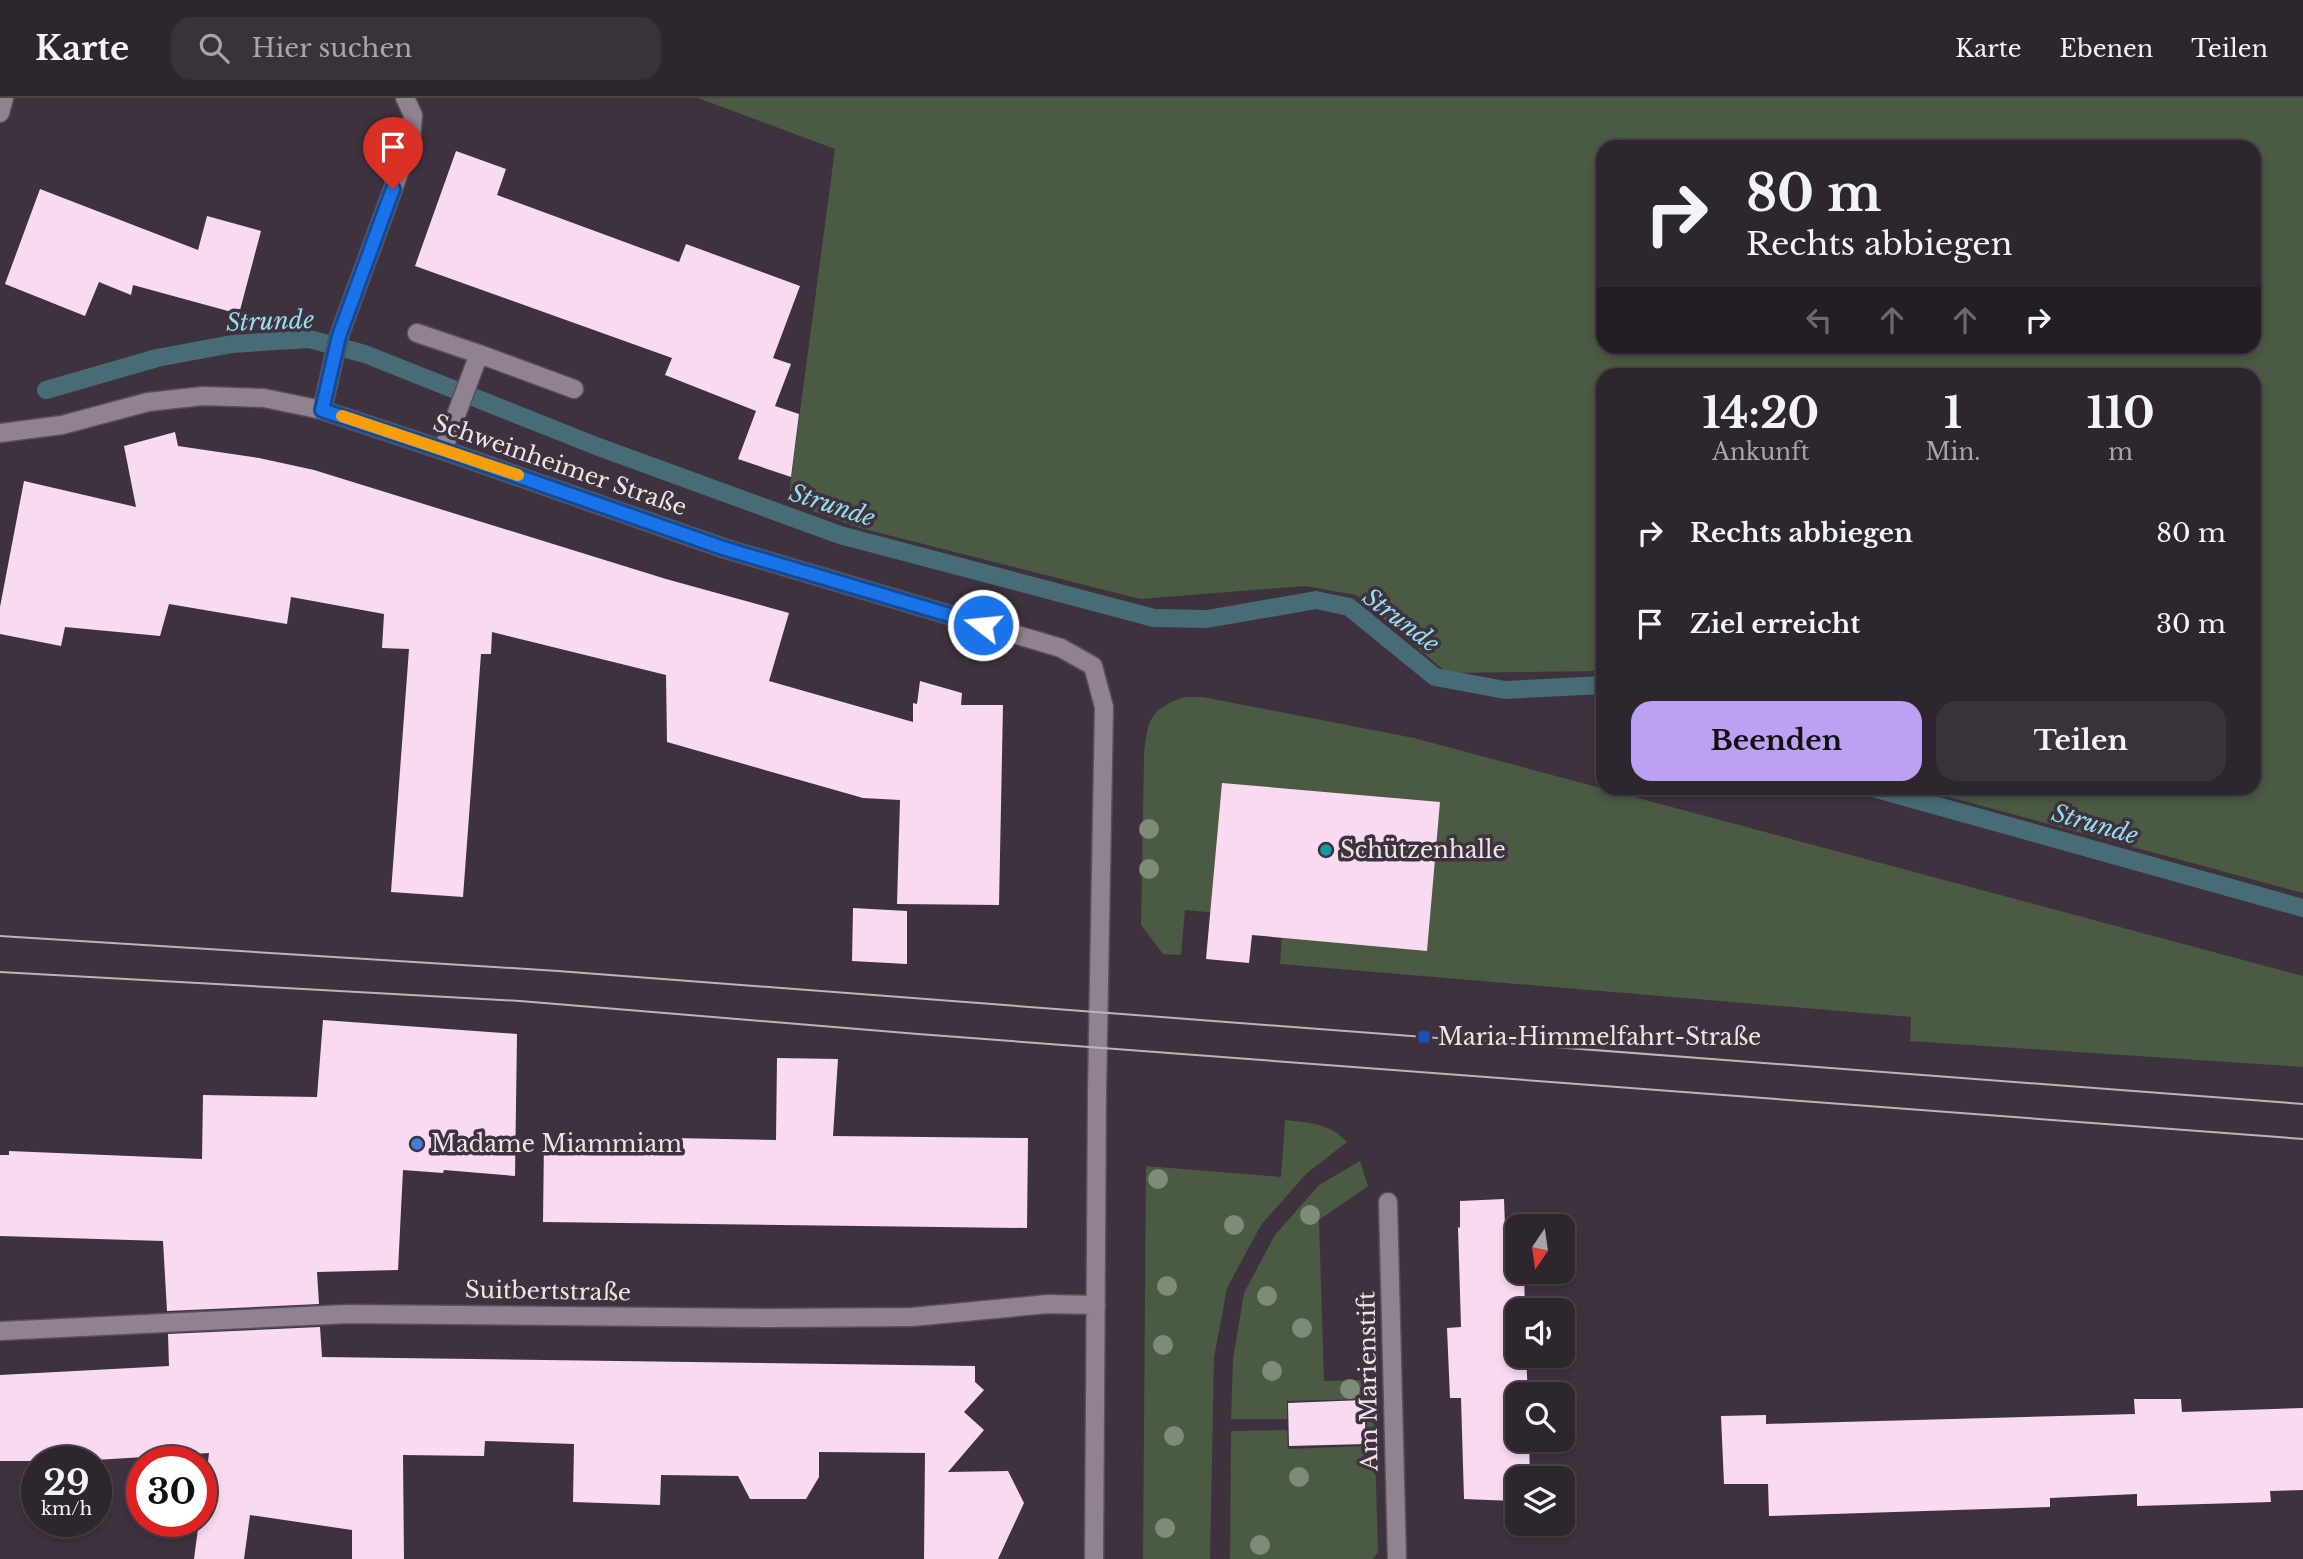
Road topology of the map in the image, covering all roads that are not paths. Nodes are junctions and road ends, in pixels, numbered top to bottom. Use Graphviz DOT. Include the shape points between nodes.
graph roads {
  1 [pos="4,98"];
  2 [pos="405,98"];
  3 [pos="0,113"];
  4 [pos="417,333"];
  5 [pos="479,354"];
  6 [pos="574,389"];
  7 [pos="322,410"];
  8 [pos="0,433"];
  9 [pos="443,450"];
  10 [pos="1388,1202"];
  11 [pos="1096,1305"];
  12 [pos="0,1331"];
  13 [pos="1094,1559"];
  14 [pos="1397,1559"];
  1 -- 3 [label="street"];
  2 -- 7 [label="street" via="414,115 411,140 339,336"];
  4 -- 5 [label="street"];
  5 -- 6 [label="street"];
  5 -- 9 [label="street"];
  7 -- 8 [label="street, Schweinheimer Straße" via="264,398 203,396 148,402 62,425"];
  7 -- 9 [label="street, Schweinheimer Straße"];
  9 -- 11 [label="street, Schweinheimer Straße" via="723,548 1061,648 1093,666 1104,707"];
  10 -- 14 [label="street, Am Marienstift"];
  11 -- 12 [label="street, Suitbertstraße" via="1048,1304 912,1317 348,1314"];
  11 -- 13 [label="street"];
}
